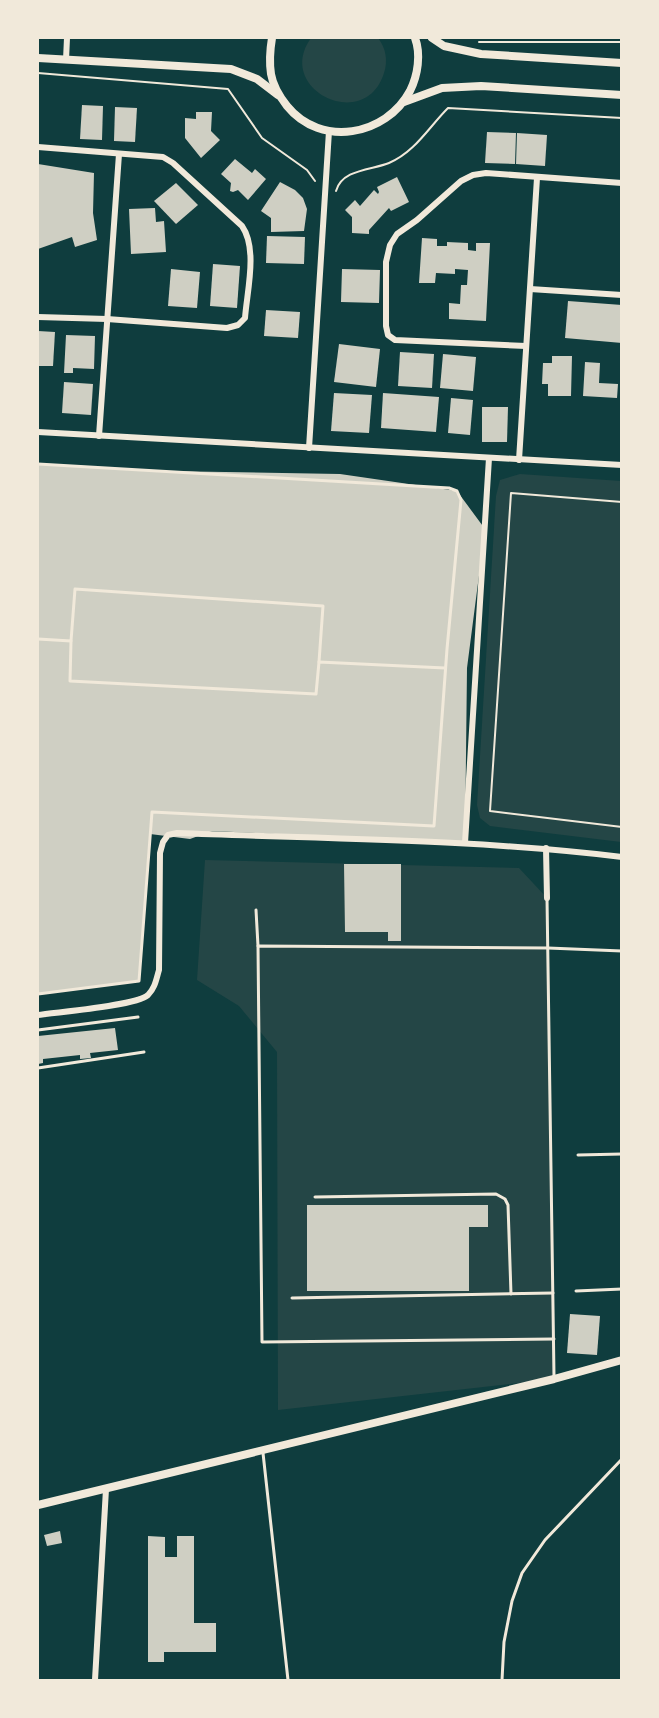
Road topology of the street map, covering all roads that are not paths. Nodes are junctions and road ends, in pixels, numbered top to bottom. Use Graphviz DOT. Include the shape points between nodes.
graph roads {
  1 [pos="67,38"];
  2 [pos="272,38"];
  3 [pos="415,38"];
  4 [pos="432,38"];
  5 [pos="38,58"];
  6 [pos="66,60"];
  7 [pos="621,63"];
  8 [pos="621,95"];
  9 [pos="279,96"];
  10 [pos="404,102"];
  11 [pos="329,132"];
  12 [pos="38,147"];
  13 [pos="118,154"];
  14 [pos="537,178"];
  15 [pos="621,183"];
  16 [pos="530,289"];
  17 [pos="621,295"];
  18 [pos="38,317"];
  19 [pos="107,319"];
  20 [pos="526,346"];
  21 [pos="38,432"];
  22 [pos="99,436"];
  23 [pos="309,448"];
  24 [pos="489,458"];
  25 [pos="519,460"];
  26 [pos="38,464"];
  27 [pos="621,465"];
  28 [pos="38,639"];
  29 [pos="71,641"];
  30 [pos="319,662"];
  31 [pos="445,668"];
  32 [pos="465,843"];
  33 [pos="546,848"];
  34 [pos="621,857"];
  35 [pos="547,898"];
  36 [pos="256,910"];
  37 [pos="258,946"];
  38 [pos="548,948"];
  39 [pos="621,951"];
  40 [pos="38,994"];
  41 [pos="38,1015"];
  42 [pos="138,1017"];
  43 [pos="38,1030"];
  44 [pos="144,1052"];
  45 [pos="38,1068"];
  46 [pos="621,1154"];
  47 [pos="578,1155"];
  48 [pos="315,1197"];
  49 [pos="621,1289"];
  50 [pos="576,1291"];
  51 [pos="553,1293"];
  52 [pos="511,1294"];
  53 [pos="292,1298"];
  54 [pos="554,1338"];
  55 [pos="621,1360"];
  56 [pos="554,1379"];
  57 [pos="263,1450"];
  58 [pos="621,1459"];
  59 [pos="106,1489"];
  60 [pos="38,1505"];
  61 [pos="95,1680"];
  62 [pos="288,1680"];
  63 [pos="502,1680"];
  1 -- 6 [label="street"];
  2 -- 9 [label="street" via="271,76"];
  3 -- 10 [label="street" via="418,62 414,83"];
  4 -- 7 [label="street" via="444,46 481,54"];
  5 -- 6 [label="street"];
  6 -- 9 [label="street" via="231,69 257,79"];
  8 -- 10 [label="street" via="481,86 442,88"];
  9 -- 11 [label="street" via="309,125"];
  10 -- 11 [label="street" via="390,117 371,128 351,133"];
  11 -- 23 [label="street"];
  12 -- 13 [label="street"];
  13 -- 19 [label="street"];
  13 -- 19 [label="street" via="163,157 173,163 242,226 251,251 245,318 238,325 227,328"];
  14 -- 15 [label="street"];
  14 -- 16 [label="street"];
  14 -- 20 [label="street" via="486,173 461,181 397,234 386,262 386,326 394,340"];
  16 -- 17 [label="street"];
  16 -- 20 [label="street"];
  18 -- 19 [label="street"];
  19 -- 22 [label="street"];
  20 -- 25 [label="street"];
  21 -- 22 [label="street"];
  22 -- 23 [label="street"];
  23 -- 24 [label="street"];
  24 -- 25 [label="street"];
  24 -- 32 [label="street"];
  25 -- 27 [label="street"];
  26 -- 31 [label="lane" via="457,491 461,500"];
  28 -- 29 [label="lane"];
  29 -- 30 [label="lane" via="70,681 316,694"];
  29 -- 30 [label="lane" via="75,589 260,600 323,606"];
  30 -- 31 [label="lane"];
  31 -- 40 [label="lane" via="434,826 152,812 139,981"];
  32 -- 33 [label="street"];
  32 -- 41 [label="street" via="168,835 160,853 159,970 155,986 146,997 127,1002"];
  33 -- 34 [label="street"];
  33 -- 35 [label="street"];
  35 -- 38 [label="lane"];
  36 -- 37 [label="lane"];
  37 -- 38 [label="lane"];
  37 -- 54 [label="lane" via="262,1342"];
  38 -- 39 [label="lane"];
  38 -- 51 [label="lane"];
  42 -- 43 [label="lane"];
  44 -- 45 [label="lane"];
  46 -- 47 [label="lane"];
  48 -- 52 [label="lane" via="496,1194 508,1205"];
  49 -- 50 [label="lane"];
  51 -- 52 [label="lane"];
  51 -- 54 [label="lane"];
  52 -- 53 [label="lane"];
  54 -- 56 [label="lane"];
  55 -- 56 [label="street"];
  56 -- 57 [label="street"];
  57 -- 59 [label="street"];
  57 -- 62 [label="lane"];
  58 -- 63 [label="lane" via="545,1540 522,1573 506,1632"];
  59 -- 60 [label="street"];
  59 -- 61 [label="street"];
}
